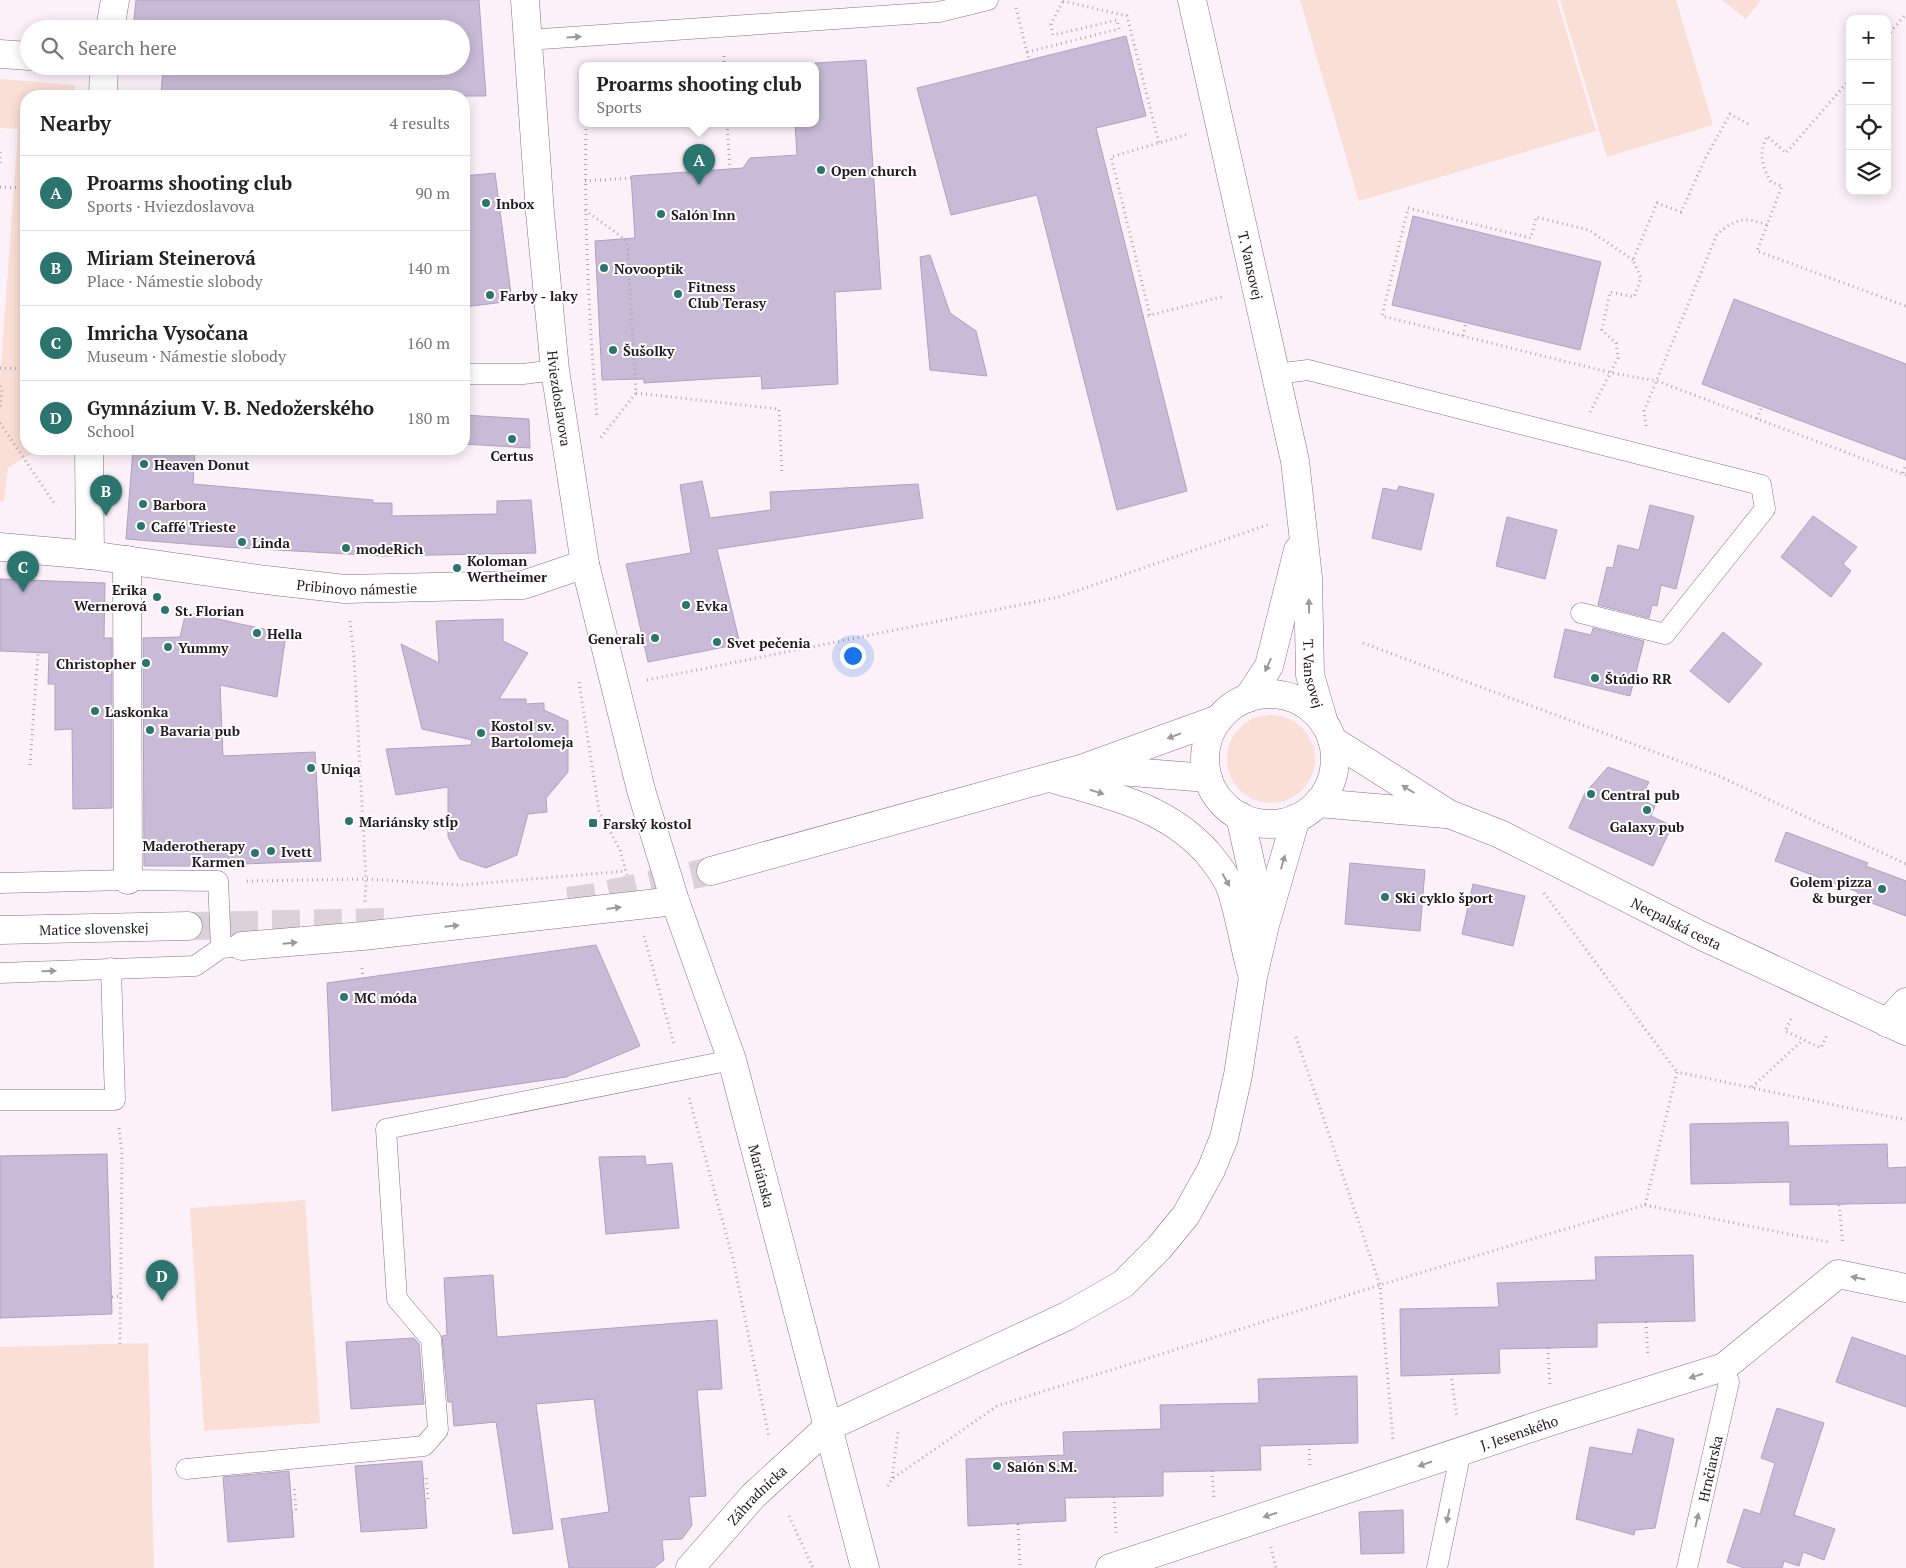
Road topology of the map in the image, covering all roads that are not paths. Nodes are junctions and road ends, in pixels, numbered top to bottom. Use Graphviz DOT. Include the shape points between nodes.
graph roads {
  1 [pos="115,0"];
  2 [pos="525,0"];
  3 [pos="988,0"];
  4 [pos="1192,0"];
  5 [pos="112,20"];
  6 [pos="527,40"];
  7 [pos="0,54"];
  8 [pos="20,55"];
  9 [pos="104,75"];
  10 [pos="103,90"];
  11 [pos="555,370"];
  12 [pos="470,374"];
  13 [pos="1276,374"];
  14 [pos="89,455"];
  15 [pos="1302,534"];
  16 [pos="0,547"];
  17 [pos="90,555"];
  18 [pos="127,560"];
  19 [pos="585,564"];
  20 [pos="1580,613"];
  21 [pos="1248,698"];
  22 [pos="1220,719"];
  23 [pos="1328,731"];
  24 [pos="1084,768"];
  25 [pos="1050,778"];
  26 [pos="1208,778"];
  27 [pos="641,790"];
  28 [pos="1307,811"];
  29 [pos="1449,814"];
  30 [pos="1240,816"];
  31 [pos="711,871"];
  32 [pos="128,880"];
  33 [pos="0,883"];
  34 [pos="675,901"];
  35 [pos="188,926"];
  36 [pos="1264,926"];
  37 [pos="0,930"];
  38 [pos="231,947"];
  39 [pos="111,968"];
  40 [pos="0,973"];
  41 [pos="1253,977"];
  42 [pos="1906,1002"];
  43 [pos="1896,1027"];
  44 [pos="732,1060"];
  45 [pos="0,1100"];
  46 [pos="1906,1288"];
  47 [pos="1724,1367"];
  48 [pos="828,1427"];
  49 [pos="1461,1451"];
  50 [pos="186,1469"];
  51 [pos="690,1568"];
  52 [pos="865,1568"];
  53 [pos="1110,1568"];
  54 [pos="1437,1568"];
  55 [pos="1687,1568"];
  1 -- 5 [label="street"];
  2 -- 6 [label="street, Hviezdoslavova"];
  6 -- 3 [label="lane, one-way" via="939,12"];
  4 -- 13 [label="street, T. Vansovej"];
  6 -- 11 [label="street, Hviezdoslavova"];
  7 -- 8 [label="street"];
  9 -- 10 [label="street"];
  11 -- 12 [label="lane"];
  11 -- 19 [label="street, Hviezdoslavova"];
  13 -- 15 [label="street, T. Vansovej" via="1295,461"];
  13 -- 20 [label="lane" via="1308,370 1761,485 1765,509 1665,634"];
  14 -- 17 [label="street"];
  15 -- 21 [label="street, T. Vansovej, one-way" via="1269,666"];
  23 -- 15 [label="street, T. Vansovej, one-way" via="1310,675 1308,577"];
  16 -- 17 [label="street, Pribinovo námestie"];
  17 -- 18 [label="street, Pribinovo námestie"];
  18 -- 19 [label="street, Pribinovo námestie" via="345,589 523,585"];
  18 -- 32 [label="street"];
  19 -- 27 [label="street, Hviezdoslavova"];
  21 -- 22 [label="street" via="1232,706"];
  21 -- 23 [label="street" via="1269,694 1290,697 1309,707"];
  22 -- 24 [label="street, one-way"];
  22 -- 26 [label="street" via="1209,738"];
  23 -- 28 [label="street" via="1335,762 1333,773 1330,784"];
  29 -- 23 [label="street, Necpalská cesta, one-way"];
  24 -- 25 [label="street"];
  24 -- 26 [label="street"];
  25 -- 31 [label="street"];
  25 -- 41 [label="street, one-way" via="1130,802 1169,819 1192,836 1217,864 1231,887"];
  26 -- 30 [label="street" via="1224,804"];
  27 -- 34 [label="street, Mariánska"];
  28 -- 29 [label="street, Necpalská cesta"];
  28 -- 30 [label="street" via="1274,824"];
  36 -- 28 [label="street, Záhradnícka, one-way"];
  29 -- 43 [label="street, Necpalská cesta" via="1500,834 1702,936"];
  30 -- 36 [label="street"];
  32 -- 33 [label="lane"];
  32 -- 38 [label="lane" via="218,881"];
  38 -- 34 [label="street, one-way" via="363,936"];
  34 -- 44 [label="street, Mariánska"];
  35 -- 37 [label="street, Matice slovenskej"];
  36 -- 41 [label="street, Záhradnícka"];
  38 -- 39 [label="lane" via="195,966"];
  40 -- 39 [label="lane, one-way"];
  39 -- 45 [label="lane" via="115,1100"];
  41 -- 48 [label="street, Záhradnícka" via="1238,1075 1224,1138 1211,1170 1186,1215 1159,1248 1123,1284 1067,1316"];
  42 -- 43 [label="street"];
  44 -- 48 [label="street, Mariánska"];
  44 -- 50 [label="lane" via="386,1129 397,1299 431,1339 438,1430 424,1446"];
  46 -- 47 [label="street, J. Jesenského, one-way" via="1838,1274"];
  47 -- 49 [label="street, J. Jesenského, one-way"];
  55 -- 47 [label="lane, Hrnčiarska, one-way" via="1728,1382"];
  48 -- 51 [label="street, Záhradnícka" via="753,1496"];
  48 -- 52 [label="street, Mariánska"];
  49 -- 53 [label="street, J. Jesenského, one-way"];
  49 -- 54 [label="lane, one-way"];
}
